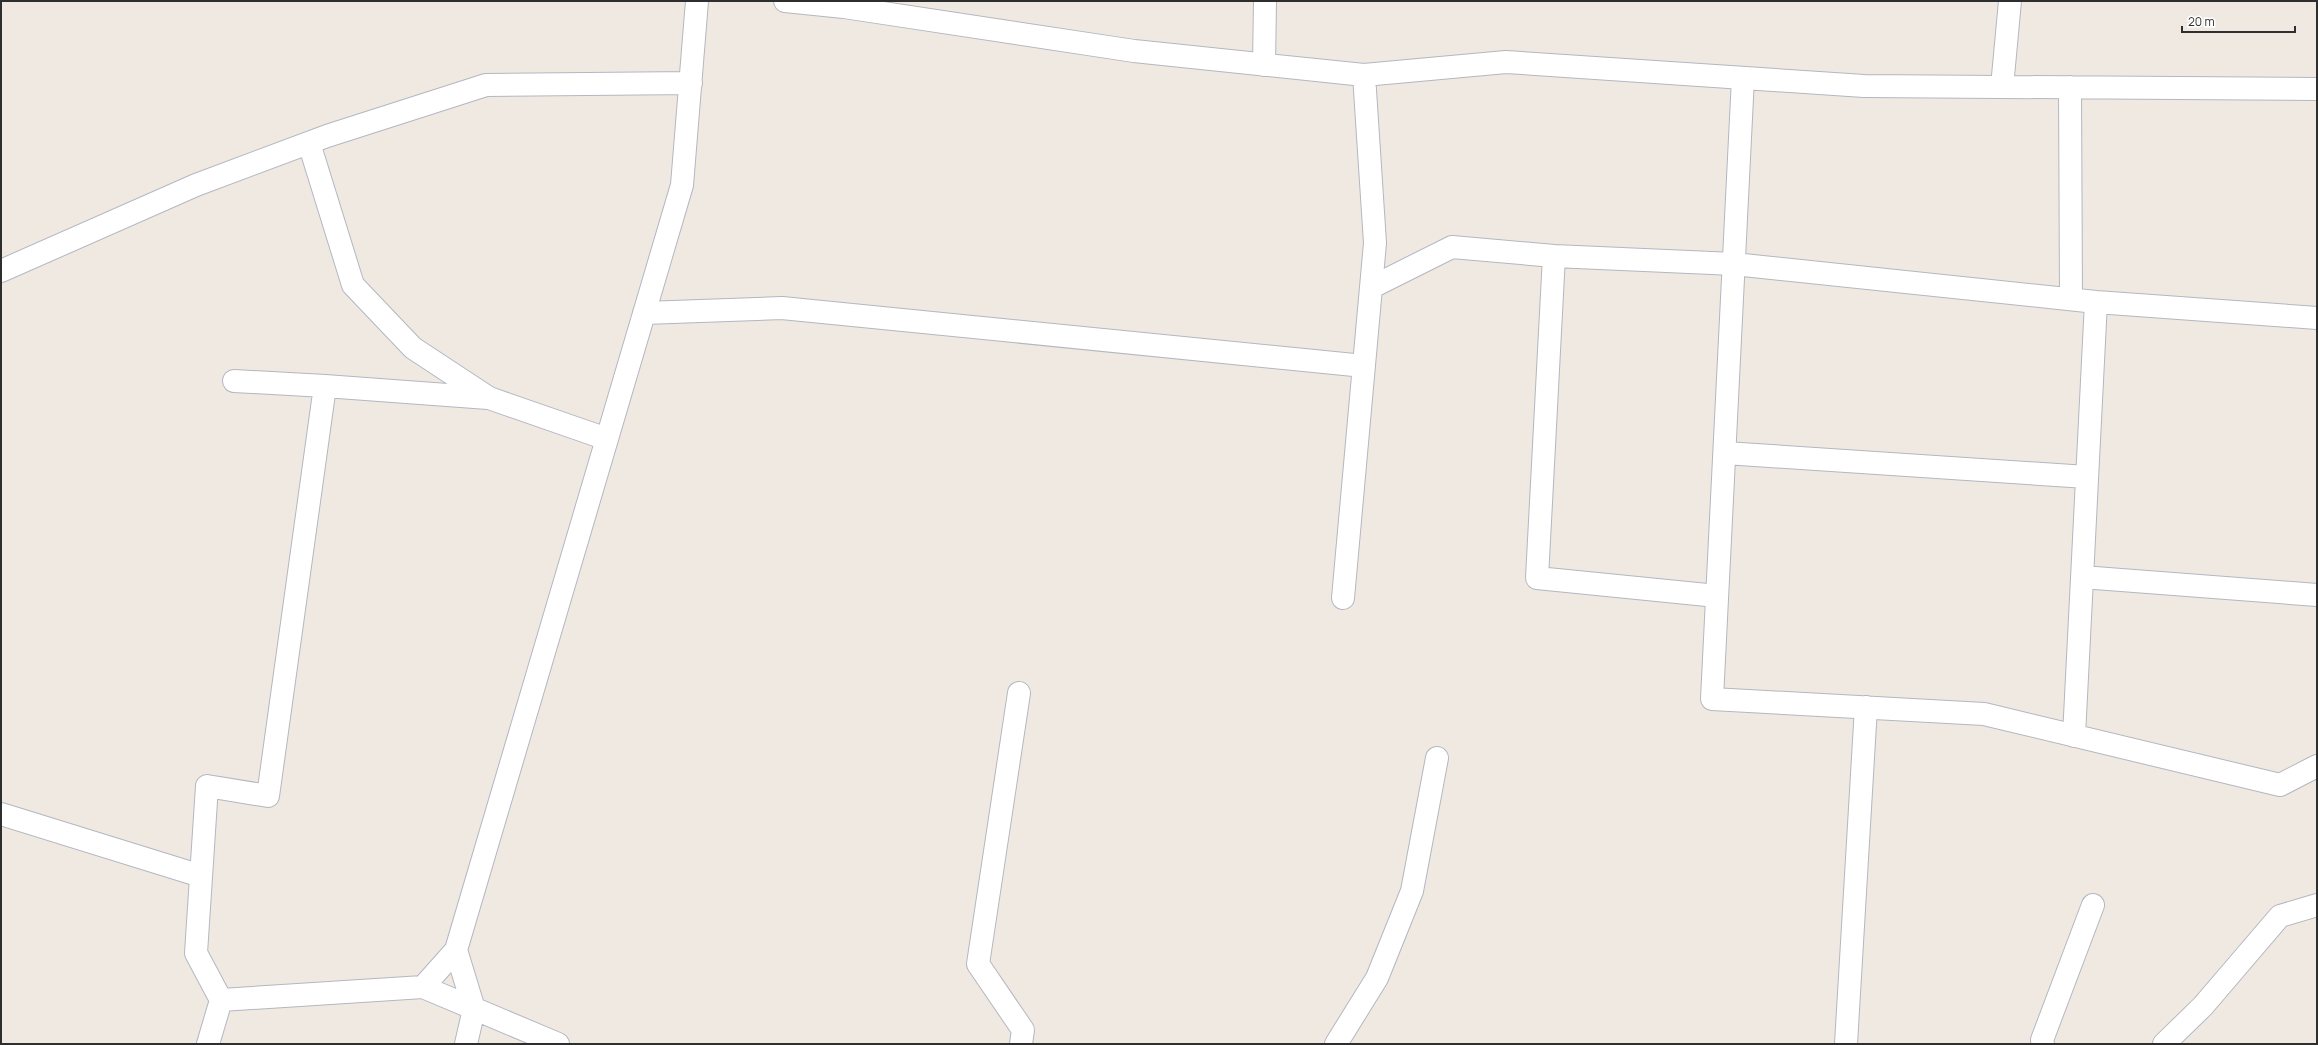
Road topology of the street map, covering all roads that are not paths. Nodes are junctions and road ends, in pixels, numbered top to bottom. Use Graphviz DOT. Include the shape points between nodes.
graph roads {
  1 [pos="697,1"];
  2 [pos="785,1"];
  3 [pos="1265,1"];
  4 [pos="2010,1"];
  5 [pos="1264,65"];
  6 [pos="1364,75"];
  7 [pos="1743,78"];
  8 [pos="691,83"];
  9 [pos="2002,87"];
  10 [pos="2070,88"];
  11 [pos="2317,89"];
  12 [pos="309,143"];
  13 [pos="1554,256"];
  14 [pos="1734,264"];
  15 [pos="1,271"];
  16 [pos="1372,287"];
  17 [pos="2071,299"];
  18 [pos="2096,302"];
  19 [pos="644,313"];
  20 [pos="2317,318"];
  21 [pos="1364,366"];
  22 [pos="234,381"];
  23 [pos="325,386"];
  24 [pos="489,398"];
  25 [pos="607,439"];
  26 [pos="1725,453"];
  27 [pos="2087,477"];
  28 [pos="2082,577"];
  29 [pos="2317,595"];
  30 [pos="1717,596"];
  31 [pos="1343,598"];
  32 [pos="1020,693"];
  33 [pos="1866,707"];
  34 [pos="2074,736"];
  35 [pos="1437,758"];
  36 [pos="2317,766"];
  37 [pos="1,814"];
  38 [pos="201,876"];
  39 [pos="2093,905"];
  40 [pos="2317,905"];
  41 [pos="456,950"];
  42 [pos="423,987"];
  43 [pos="221,1000"];
  44 [pos="474,1009"];
  45 [pos="208,1044"];
  46 [pos="466,1044"];
  47 [pos="558,1044"];
  48 [pos="1021,1044"];
  49 [pos="1336,1044"];
  50 [pos="1846,1044"];
  51 [pos="2043,1044"];
  52 [pos="2164,1044"];
  1 -- 8 [label="street"];
  2 -- 5 [label="street" via="844,7 1134,51"];
  3 -- 5 [label="street"];
  4 -- 9 [label="street"];
  5 -- 6 [label="street"];
  6 -- 7 [label="street" via="1506,62"];
  6 -- 16 [label="street" via="1376,243"];
  7 -- 9 [label="street" via="1864,86"];
  7 -- 14 [label="street"];
  8 -- 12 [label="street" via="486,85"];
  8 -- 19 [label="street" via="682,185"];
  9 -- 10 [label="street"];
  10 -- 11 [label="street"];
  10 -- 17 [label="street"];
  12 -- 15 [label="street" via="196,185"];
  12 -- 24 [label="street" via="353,285 413,348"];
  13 -- 14 [label="street"];
  13 -- 16 [label="street" via="1452,247"];
  13 -- 30 [label="street" via="1537,578"];
  14 -- 17 [label="street"];
  14 -- 26 [label="street"];
  16 -- 21 [label="street"];
  17 -- 18 [label="street"];
  18 -- 20 [label="street"];
  18 -- 27 [label="street"];
  19 -- 21 [label="street" via="782,308"];
  19 -- 25 [label="street"];
  21 -- 31 [label="street"];
  22 -- 23 [label="street"];
  23 -- 24 [label="street"];
  23 -- 38 [label="street" via="268,796 208,786"];
  24 -- 25 [label="street"];
  25 -- 41 [label="street"];
  26 -- 27 [label="street"];
  26 -- 30 [label="street"];
  27 -- 28 [label="street"];
  28 -- 29 [label="street"];
  28 -- 34 [label="street"];
  30 -- 33 [label="street" via="1712,699"];
  32 -- 48 [label="street" via="978,964 1023,1030"];
  33 -- 34 [label="street" via="1984,714"];
  33 -- 50 [label="street"];
  34 -- 36 [label="street" via="2280,785"];
  35 -- 49 [label="street" via="1412,891 1377,978"];
  37 -- 38 [label="street"];
  38 -- 43 [label="street" via="196,953"];
  39 -- 51 [label="street" via="2042,1040"];
  40 -- 52 [label="street" via="2280,916 2203,1006"];
  41 -- 42 [label="street"];
  41 -- 44 [label="street"];
  42 -- 43 [label="street"];
  42 -- 44 [label="street"];
  43 -- 45 [label="street"];
  44 -- 46 [label="street"];
  44 -- 47 [label="street"];
}
